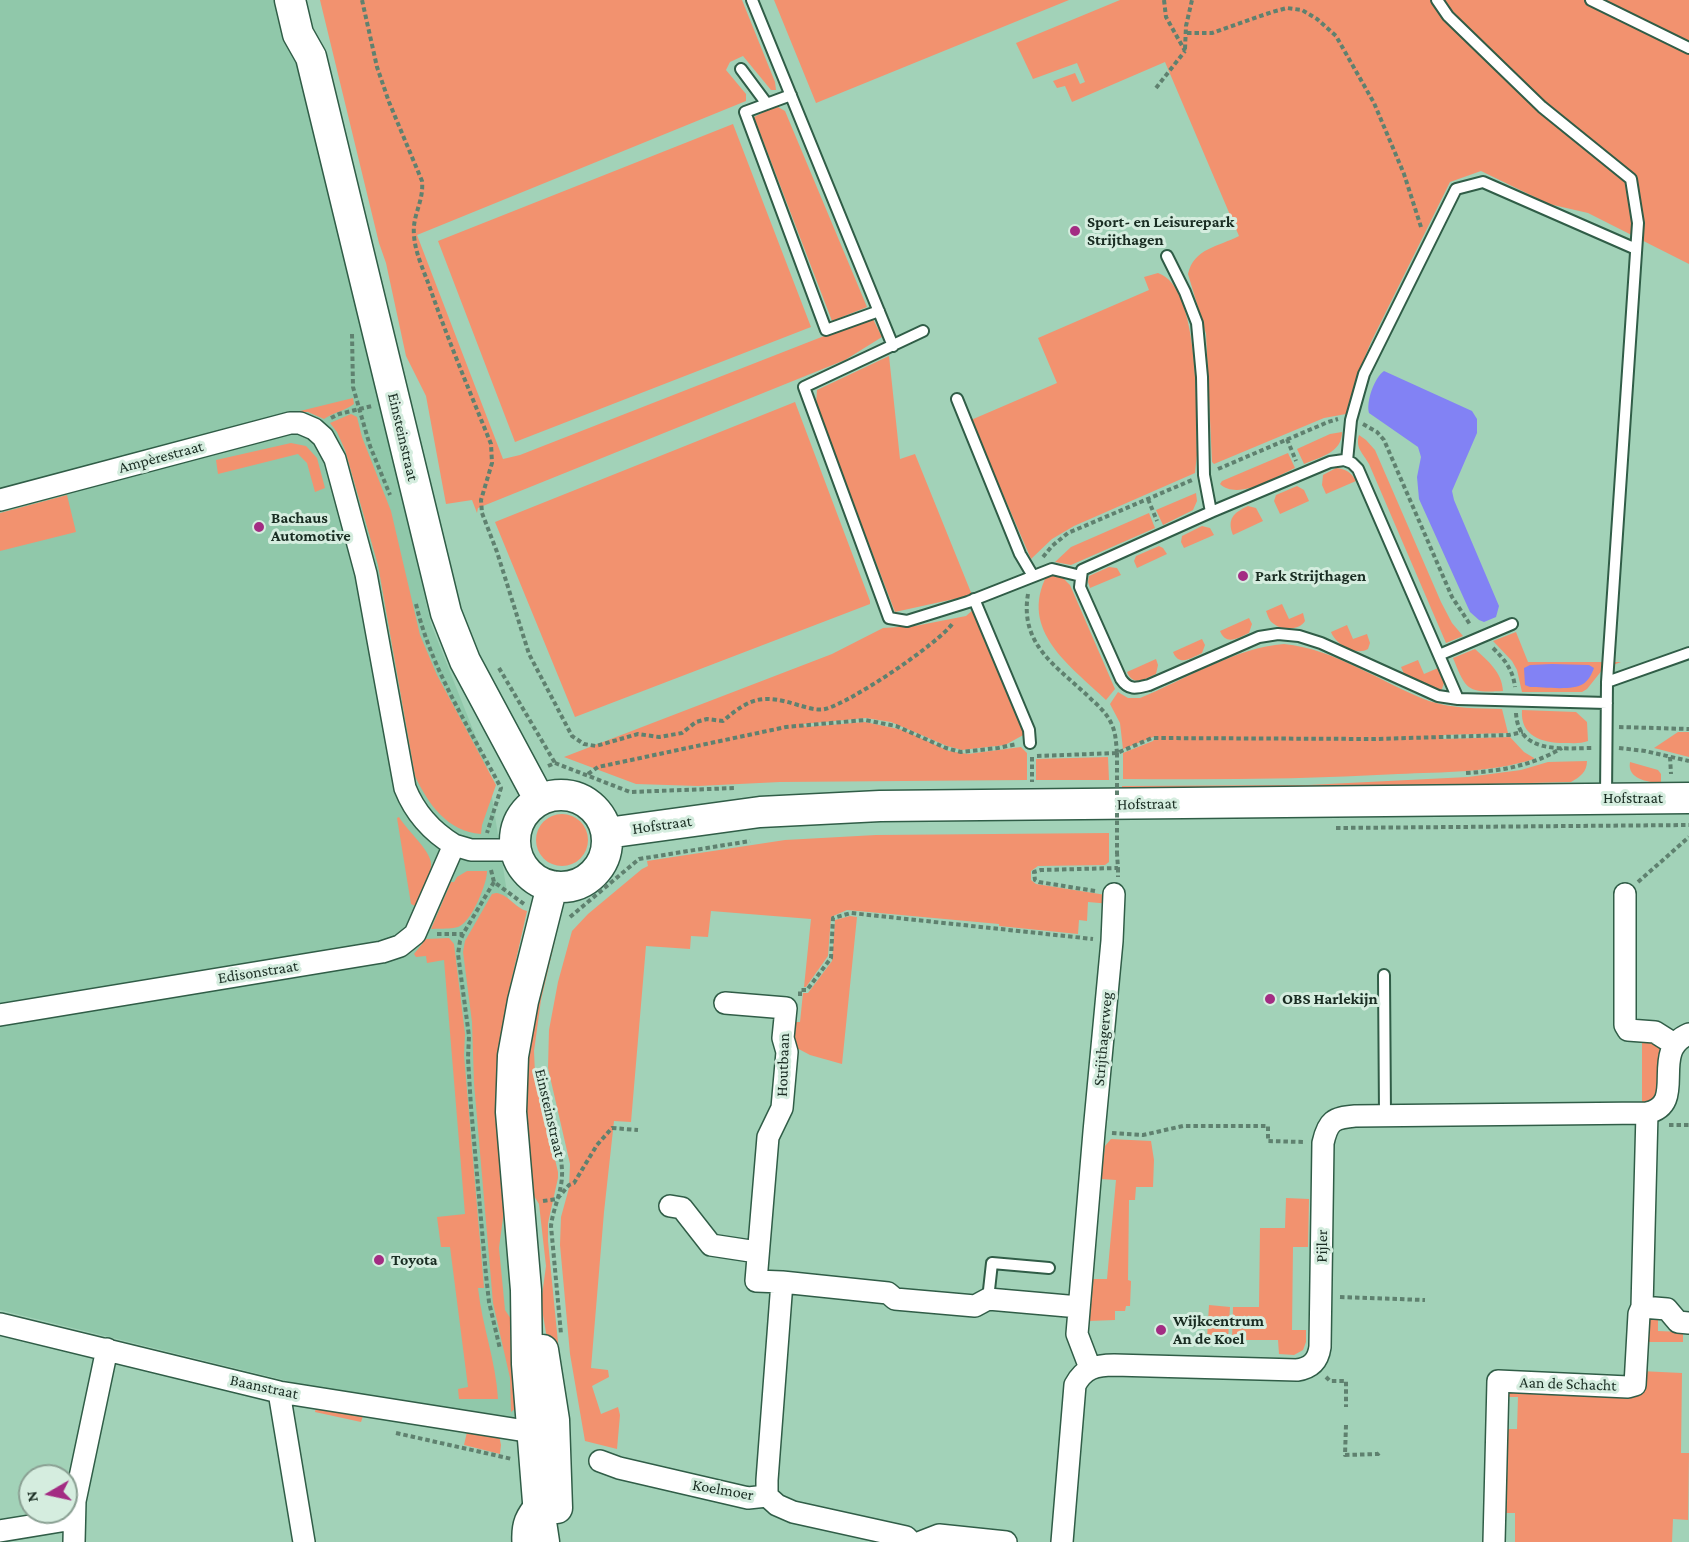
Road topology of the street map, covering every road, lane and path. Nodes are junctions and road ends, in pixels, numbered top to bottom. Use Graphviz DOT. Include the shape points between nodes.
graph roads {
  1 [pos="290,0"];
  2 [pos="307,0"];
  3 [pos="362,0"];
  4 [pos="752,0"];
  5 [pos="1164,0"];
  6 [pos="1192,0"];
  7 [pos="1437,0"];
  8 [pos="1591,0"];
  9 [pos="1187,33"];
  10 [pos="1689,48"];
  11 [pos="1185,51"];
  12 [pos="311,57"];
  13 [pos="741,69"];
  14 [pos="1155,88"];
  15 [pos="791,95"];
  16 [pos="767,104"];
  17 [pos="1427,245"];
  18 [pos="1636,249"];
  19 [pos="1167,256"];
  20 [pos="879,311"];
  21 [pos="923,332"];
  22 [pos="893,346"];
  23 [pos="957,399"];
  24 [pos="395,400"];
  25 [pos="1352,420"];
  26 [pos="320,433"];
  27 [pos="1287,439"];
  28 [pos="1347,461"];
  29 [pos="1301,474"];
  30 [pos="1204,475"];
  31 [pos="0,500"];
  32 [pos="1148,500"];
  33 [pos="1211,512"];
  34 [pos="1162,533"];
  35 [pos="1033,576"];
  36 [pos="1081,576"];
  37 [pos="971,600"];
  38 [pos="1512,624"];
  39 [pos="1481,637"];
  40 [pos="1689,653"];
  41 [pos="1439,655"];
  42 [pos="1607,682"];
  43 [pos="1458,699"];
  44 [pos="1516,701"];
  45 [pos="1607,703"];
  46 [pos="1607,726"];
  47 [pos="1689,729"];
  48 [pos="1523,732"];
  49 [pos="1030,743"];
  50 [pos="479,746"];
  51 [pos="1562,748"];
  52 [pos="1117,753"];
  53 [pos="1032,756"];
  54 [pos="1670,757"];
  55 [pos="1689,761"];
  56 [pos="587,774"];
  57 [pos="1032,784"];
  58 [pos="522,788"];
  59 [pos="630,792"];
  60 [pos="1606,798"];
  61 [pos="1689,798"];
  62 [pos="1689,825"];
  63 [pos="1331,828"];
  64 [pos="1108,830"];
  65 [pos="1120,830"];
  66 [pos="607,833"];
  67 [pos="1689,837"];
  68 [pos="752,840"];
  69 [pos="454,845"];
  70 [pos="516,850"];
  71 [pos="494,882"];
  72 [pos="552,886"];
  73 [pos="1114,894"];
  74 [pos="1624,894"];
  75 [pos="564,926"];
  76 [pos="1112,942"];
  77 [pos="1384,975"];
  78 [pos="725,1003"];
  79 [pos="786,1008"];
  80 [pos="0,1015"];
  81 [pos="1682,1039"];
  82 [pos="539,1065"];
  83 [pos="1647,1113"];
  84 [pos="1385,1115"];
  85 [pos="638,1130"];
  86 [pos="1094,1132"];
  87 [pos="1323,1143"];
  88 [pos="557,1199"];
  89 [pos="518,1204"];
  90 [pos="670,1206"];
  91 [pos="757,1252"];
  92 [pos="1049,1268"];
  93 [pos="783,1282"];
  94 [pos="526,1290"];
  95 [pos="1321,1297"];
  96 [pos="988,1299"];
  97 [pos="1425,1300"];
  98 [pos="1079,1307"];
  99 [pos="1642,1307"];
  100 [pos="1689,1323"];
  101 [pos="0,1324"];
  102 [pos="561,1336"];
  103 [pos="107,1349"];
  104 [pos="502,1356"];
  105 [pos="1314,1363"];
  106 [pos="1090,1368"];
  107 [pos="279,1392"];
  108 [pos="1346,1407"];
  109 [pos="1346,1425"];
  110 [pos="532,1432"];
  111 [pos="396,1433"];
  112 [pos="1380,1452"];
  113 [pos="600,1461"];
  114 [pos="535,1463"];
  115 [pos="78,1486"];
  116 [pos="767,1496"];
  117 [pos="538,1502"];
  118 [pos="43,1524"];
  119 [pos="73,1524"];
  120 [pos="0,1531"];
  121 [pos="74,1542"];
  122 [pos="304,1542"];
  123 [pos="524,1542"];
  124 [pos="544,1542"];
  125 [pos="556,1542"];
  126 [pos="911,1542"];
  127 [pos="921,1542"];
  128 [pos="1006,1542"];
  129 [pos="1062,1542"];
  130 [pos="1494,1542"];
  1 -- 12 [label="main road, Einsteinstraat" via="298,34"];
  2 -- 12 [label="main road, Einsteinstraat" via="314,31"];
  3 -- 37 [label="path" via="377,67 422,181 423,194 414,222 416,249 491,444 492,463 481,500 482,513 529,654 572,736 596,746 638,734 659,737 682,733 696,722 723,721 746,702 774,698 823,710 852,698 924,649 948,630"];
  4 -- 15 [label="lane"];
  5 -- 11 [label="path" via="1166,17"];
  6 -- 9 [label="path"];
  7 -- 18 [label="lane" via="1448,16 1542,107 1631,179 1638,223"];
  8 -- 10 [label="lane"];
  9 -- 11 [label="path"];
  9 -- 17 [label="path" via="1212,33 1287,8 1302,10 1317,19 1336,36 1374,103 1404,174"];
  11 -- 14 [label="path"];
  12 -- 24 [label="main road, Einsteinstraat"];
  13 -- 16 [label="lane"];
  15 -- 16 [label="lane"];
  15 -- 20 [label="lane"];
  16 -- 20 [label="lane" via="745,112 826,330"];
  17 -- 18 [label="lane" via="1456,189 1483,182"];
  17 -- 25 [label="lane" via="1364,374"];
  18 -- 42 [label="lane"];
  19 -- 30 [label="lane" via="1197,323"];
  20 -- 22 [label="lane"];
  21 -- 22 [label="lane"];
  22 -- 37 [label="lane" via="804,387 889,618 907,621"];
  23 -- 35 [label="lane" via="1020,554"];
  24 -- 26 [label="path" via="339,414"];
  24 -- 58 [label="main road, Einsteinstraat" via="452,632"];
  25 -- 27 [label="path" via="1328,422"];
  25 -- 28 [label="lane"];
  25 -- 39 [label="path" via="1367,425 1384,440 1452,597"];
  26 -- 31 [label="street, Ampèrestraat" via="308,425 290,423"];
  26 -- 69 [label="street" via="335,459 366,574 405,788 421,818"];
  27 -- 29 [label="path"];
  27 -- 30 [label="path"];
  28 -- 29 [label="lane" via="1330,462"];
  28 -- 41 [label="lane" via="1358,469"];
  29 -- 33 [label="lane"];
  30 -- 32 [label="path"];
  30 -- 33 [label="lane"];
  32 -- 34 [label="path"];
  32 -- 35 [label="path" via="1068,533 1047,551"];
  33 -- 34 [label="lane"];
  34 -- 36 [label="lane" via="1089,566"];
  35 -- 36 [label="lane" via="1052,568"];
  35 -- 37 [label="lane"];
  35 -- 52 [label="path" via="1027,600 1034,638 1047,660 1102,709 1112,724"];
  36 -- 43 [label="lane" via="1080,587 1121,679 1130,688 1149,684 1259,637 1278,634 1321,643 1438,696"];
  37 -- 49 [label="lane" via="1029,730"];
  38 -- 39 [label="lane"];
  39 -- 41 [label="lane"];
  39 -- 44 [label="path" via="1512,671"];
  40 -- 42 [label="lane"];
  41 -- 43 [label="lane"];
  42 -- 45 [label="lane"];
  43 -- 44 [label="lane"];
  44 -- 45 [label="lane"];
  44 -- 48 [label="path" via="1516,717"];
  45 -- 46 [label="lane"];
  46 -- 47 [label="path"];
  46 -- 60 [label="lane"];
  48 -- 51 [label="path" via="1536,744"];
  48 -- 52 [label="path" via="1376,739 1152,738"];
  49 -- 53 [label="path"];
  49 -- 56 [label="path" via="961,752 896,726 866,720 786,727 598,766"];
  50 -- 58 [label="path"];
  52 -- 53 [label="path"];
  52 -- 73 [label="path, bridge" via="1118,868 1036,870 1033,876 1039,882"];
  53 -- 57 [label="path"];
  54 -- 55 [label="path"];
  56 -- 58 [label="path" via="555,763"];
  56 -- 59 [label="path"];
  58 -- 66 [label="main road" via="576,796 597,810"];
  58 -- 70 [label="main road" via="531,805 519,821 514,840"];
  60 -- 61 [label="main road, Hofstraat"];
  60 -- 66 [label="main road, Hofstraat" via="822,808 760,812"];
  62 -- 63 [label="path"];
  64 -- 65 [label="path"];
  66 -- 72 [label="main road" via="604,858 589,878 571,886"];
  67 -- 74 [label="path"];
  68 -- 75 [label="path" via="639,859"];
  69 -- 70 [label="street" via="471,850"];
  69 -- 80 [label="street, Edisonstraat" via="418,927 400,946"];
  70 -- 72 [label="main road" via="526,871"];
  71 -- 104 [label="path" via="464,934 458,954 469,1036 471,1107 486,1275"];
  72 -- 89 [label="main road, Einsteinstraat" via="513,1056 511,1112"];
  73 -- 76 [label="street, Strijthagerweg"];
  74 -- 81 [label="street" via="1625,1025 1634,1032 1655,1032"];
  76 -- 79 [label="path" via="851,913 833,918 831,958 807,990 800,990 798,1009"];
  76 -- 86 [label="street, Strijthagerweg"];
  77 -- 84 [label="lane"];
  78 -- 79 [label="street"];
  79 -- 91 [label="street, Houtbaan" via="782,1108 768,1137"];
  81 -- 83 [label="street" via="1670,1056 1668,1099 1663,1107"];
  82 -- 88 [label="path, Einsteinstraat" via="561,1160"];
  83 -- 84 [label="street, Pijler"];
  83 -- 99 [label="street, Aan de Schacht"];
  84 -- 87 [label="street, Pijler" via="1340,1117 1326,1129"];
  85 -- 88 [label="path" via="612,1128 602,1137 574,1183"];
  86 -- 87 [label="path" via="1143,1135 1182,1126 1268,1126 1268,1141"];
  86 -- 98 [label="street, Strijthagerweg"];
  87 -- 95 [label="street, Pijler"];
  88 -- 89 [label="path"];
  88 -- 102 [label="path, Einsteinstraat" via="551,1226"];
  89 -- 94 [label="main road, Einsteinstraat"];
  90 -- 91 [label="street" via="682,1208 711,1245"];
  91 -- 93 [label="street, Houtbaan" via="756,1281"];
  92 -- 96 [label="lane" via="992,1263"];
  93 -- 96 [label="street, Houtbaan" via="888,1293 894,1299 975,1306"];
  93 -- 116 [label="street"];
  94 -- 110 [label="main road, Einsteinstraat"];
  94 -- 125 [label="main road, Einsteinstraat" via="537,1319 554,1420"];
  95 -- 97 [label="path"];
  95 -- 105 [label="street, Pijler" via="1320,1347"];
  96 -- 98 [label="street, Houtbaan"];
  98 -- 106 [label="street, Strijthagerweg" via="1077,1334"];
  99 -- 100 [label="street" via="1667,1309 1678,1322"];
  99 -- 130 [label="street, Aan de Schacht" via="1635,1385 1498,1381"];
  101 -- 103 [label="street, Baanstraat"];
  103 -- 107 [label="street, Baanstraat"];
  103 -- 115 [label="street"];
  105 -- 106 [label="street" via="1297,1370 1114,1365"];
  105 -- 108 [label="path" via="1330,1381 1346,1381"];
  106 -- 129 [label="street" via="1075,1385"];
  107 -- 110 [label="street, Baanstraat"];
  107 -- 122 [label="street"];
  109 -- 112 [label="path" via="1345,1455"];
  110 -- 114 [label="main road, Einsteinstraat"];
  111 -- 114 [label="path"];
  113 -- 116 [label="street, Koelmoer" via="748,1498"];
  114 -- 117 [label="main road, Einsteinstraat"];
  116 -- 126 [label="street, Koelmoer" via="784,1509 906,1537"];
  117 -- 123 [label="street" via="527,1514"];
  117 -- 124 [label="main road, Einsteinstraat"];
  118 -- 120 [label="street"];
  119 -- 121 [label="street"];
  127 -- 128 [label="street" via="939,1535"];
}
